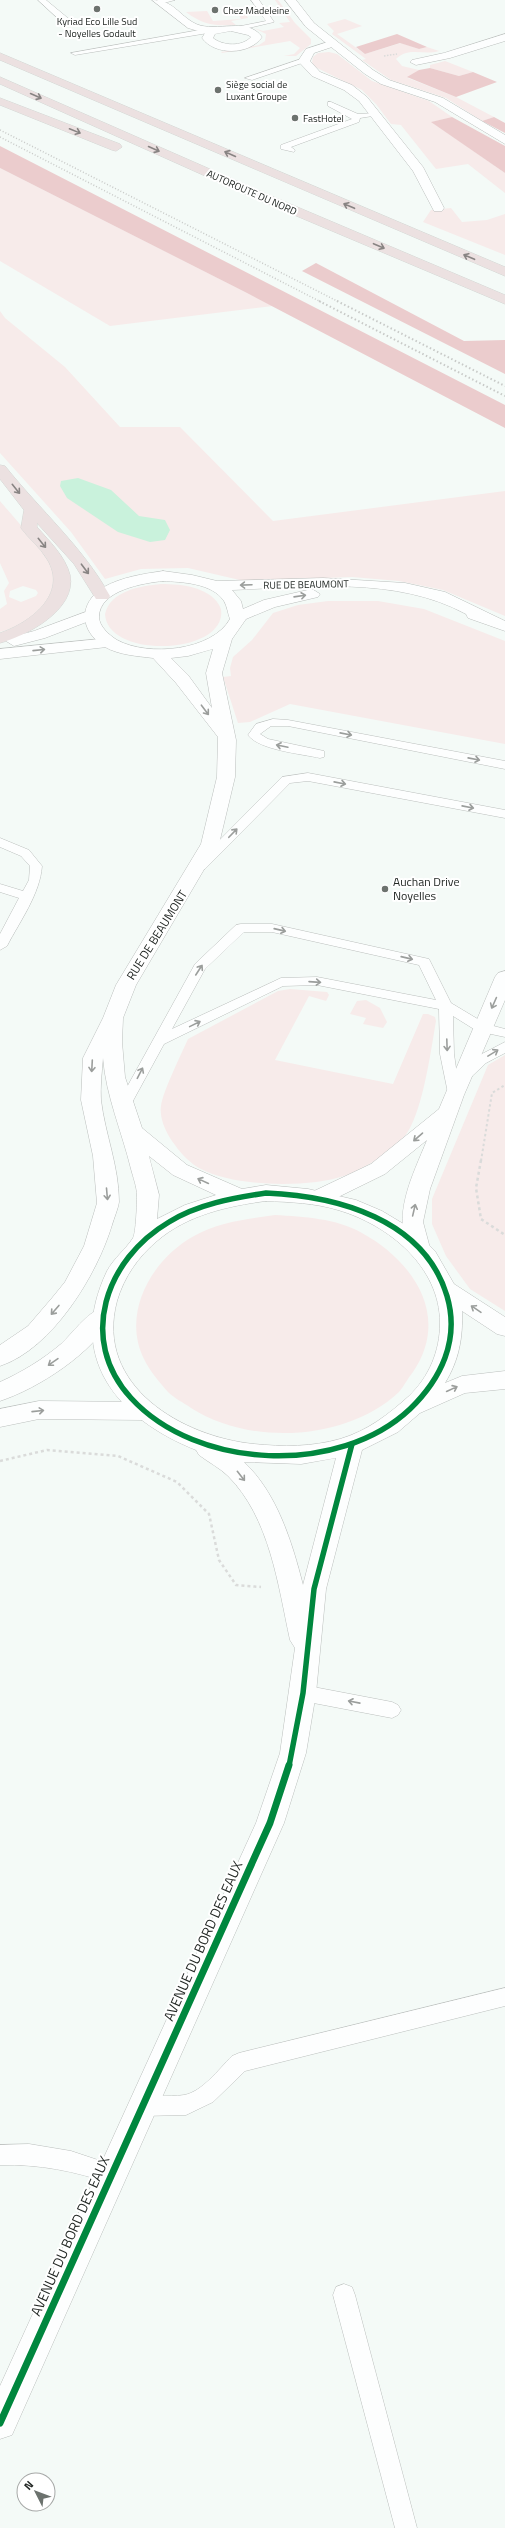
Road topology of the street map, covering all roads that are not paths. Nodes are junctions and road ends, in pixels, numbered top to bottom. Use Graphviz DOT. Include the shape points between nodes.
graph roads {
  1 [pos="42,0"];
  2 [pos="171,0"];
  3 [pos="255,0"];
  4 [pos="290,0"];
  5 [pos="158,1"];
  6 [pos="66,21"];
  7 [pos="239,29"];
  8 [pos="208,31"];
  9 [pos="505,37"];
  10 [pos="331,44"];
  11 [pos="17,51"];
  12 [pos="75,53"];
  13 [pos="0,56"];
  14 [pos="304,61"];
  15 [pos="416,62"];
  16 [pos="249,78"];
  17 [pos="0,80"];
  18 [pos="0,101"];
  19 [pos="116,104"];
  20 [pos="331,104"];
  21 [pos="375,115"];
  22 [pos="357,116"];
  23 [pos="505,140"];
  24 [pos="291,150"];
  25 [pos="125,151"];
  26 [pos="162,166"];
  27 [pos="265,198"];
  28 [pos="438,208"];
  29 [pos="505,272"];
  30 [pos="505,300"];
  31 [pos="0,469"];
  32 [pos="32,509"];
  33 [pos="214,586"];
  34 [pos="102,596"];
  35 [pos="91,615"];
  36 [pos="237,617"];
  37 [pos="487,619"];
  38 [pos="505,626"];
  39 [pos="0,638"];
  40 [pos="224,638"];
  41 [pos="0,643"];
  42 [pos="110,643"];
  43 [pos="0,654"];
  44 [pos="159,655"];
  45 [pos="227,740"];
  46 [pos="320,754"];
  47 [pos="505,766"];
  48 [pos="505,814"];
  49 [pos="0,842"];
  50 [pos="196,871"];
  51 [pos="0,888"];
  52 [pos="27,896"];
  53 [pos="0,946"];
  54 [pos="505,977"];
  55 [pos="446,1006"];
  56 [pos="113,1018"];
  57 [pos="482,1028"];
  58 [pos="505,1033"];
  59 [pos="160,1041"];
  60 [pos="505,1047"];
  61 [pos="454,1095"];
  62 [pos="123,1107"];
  63 [pos="133,1132"];
  64 [pos="238,1196"];
  65 [pos="320,1197"];
  66 [pos="144,1239"];
  67 [pos="419,1248"];
  68 [pos="446,1289"];
  69 [pos="102,1316"];
  70 [pos="505,1328"];
  71 [pos="0,1357"];
  72 [pos="505,1380"];
  73 [pos="0,1392"];
  74 [pos="417,1405"];
  75 [pos="144,1411"];
  76 [pos="0,1418"];
  77 [pos="200,1443"];
  78 [pos="352,1444"];
  79 [pos="306,1654"];
  80 [pos="303,1693"];
  81 [pos="392,1710"];
  82 [pos="505,1997"];
  83 [pos="141,2106"];
  84 [pos="0,2155"];
  85 [pos="112,2174"];
  86 [pos="344,2295"];
  87 [pos="0,2423"];
  88 [pos="406,2528"];
  1 -- 6 [label="lane"];
  2 -- 5 [label="lane"];
  3 -- 7 [label="lane" via="270,22"];
  4 -- 10 [label="street" via="310,25"];
  5 -- 8 [label="street" via="192,26"];
  7 -- 8 [label="street"];
  7 -- 8 [label="street" via="256,34 256,40 245,45 220,45 207,38"];
  8 -- 12 [label="lane"];
  9 -- 15 [label="street" via="457,53"];
  10 -- 14 [label="street" via="310,51"];
  10 -- 23 [label="street" via="385,82 438,100"];
  11 -- 19 [label="highway" via="108,92"];
  13 -- 19 [label="highway"];
  14 -- 16 [label="lane"];
  14 -- 21 [label="street" via="311,71 353,90"];
  17 -- 27 [label="highway, AUTOROUTE DU NORD, one-way"];
  18 -- 25 [label="highway, one-way"];
  29 -- 19 [label="highway, one-way"];
  20 -- 22 [label="lane"];
  21 -- 22 [label="lane"];
  21 -- 28 [label="street" via="419,170"];
  22 -- 24 [label="lane" via="356,120 284,147"];
  26 -- 27 [label="highway" via="221,189"];
  27 -- 30 [label="highway, AUTOROUTE DU NORD, one-way"];
  31 -- 32 [label="highway, one-way"];
  32 -- 34 [label="highway, one-way" via="62,538"];
  32 -- 39 [label="highway, one-way" via="29,528 58,564 63,587 56,602 41,618"];
  33 -- 34 [label="street" via="182,578 145,578 114,588"];
  33 -- 36 [label="street" via="232,600"];
  37 -- 33 [label="street, RUE DE BEAUMONT, one-way" via="450,599 432,593 383,585 332,582"];
  34 -- 35 [label="street" via="94,605"];
  35 -- 41 [label="street" via="40,635"];
  35 -- 42 [label="street" via="92,625 99,635"];
  36 -- 37 [label="street, RUE DE BEAUMONT, one-way" via="294,596 359,592 384,594 443,606"];
  36 -- 40 [label="street" via="233,628"];
  37 -- 38 [label="street, RUE DE BEAUMONT"];
  40 -- 44 [label="street" via="196,651"];
  40 -- 45 [label="street, RUE DE BEAUMONT" via="214,673"];
  43 -- 42 [label="street, one-way"];
  42 -- 44 [label="street" via="132,652"];
  44 -- 45 [label="street, one-way" via="182,679"];
  45 -- 50 [label="street, RUE DE BEAUMONT" via="226,778 210,844"];
  46 -- 47 [label="lane, one-way" via="264,742 254,735 258,727 272,721 288,722"];
  50 -- 48 [label="lane, one-way" via="286,780 308,777"];
  49 -- 52 [label="lane" via="25,853 36,866 35,880"];
  50 -- 56 [label="street, RUE DE BEAUMONT" via="126,985"];
  51 -- 52 [label="lane"];
  52 -- 53 [label="lane"];
  54 -- 57 [label="street, one-way"];
  55 -- 57 [label="lane"];
  59 -- 55 [label="lane, one-way" via="281,982 316,981"];
  59 -- 55 [label="lane, one-way" via="200,967 241,928 272,928 424,962"];
  55 -- 61 [label="lane, one-way" via="447,1054"];
  56 -- 62 [label="street, RUE DE BEAUMONT" via="115,1077"];
  56 -- 71 [label="street, one-way" via="93,1058 90,1100 104,1156 108,1203 95,1246 84,1271 60,1304 36,1332"];
  57 -- 58 [label="lane"];
  57 -- 61 [label="street"];
  62 -- 59 [label="lane, one-way" via="143,1066"];
  61 -- 60 [label="lane, one-way" via="481,1060"];
  61 -- 65 [label="street, one-way" via="378,1169"];
  67 -- 61 [label="street, one-way" via="412,1222 419,1189"];
  62 -- 63 [label="street, RUE DE BEAUMONT"];
  64 -- 63 [label="street, RUE DE BEAUMONT, one-way" via="180,1170"];
  63 -- 66 [label="street, RUE DE BEAUMONT" via="148,1195"];
  64 -- 65 [label="street" via="293,1194"];
  64 -- 66 [label="street" via="186,1212"];
  65 -- 67 [label="street" via="375,1216 399,1230"];
  66 -- 69 [label="street" via="114,1275"];
  67 -- 68 [label="street" via="435,1267"];
  70 -- 68 [label="street, one-way"];
  68 -- 74 [label="street" via="453,1319 450,1349 438,1378"];
  69 -- 73 [label="street, one-way" via="73,1348 29,1380"];
  69 -- 75 [label="street" via="103,1341 110,1366 124,1390"];
  74 -- 72 [label="street, one-way" via="462,1385"];
  74 -- 78 [label="street" via="384,1430"];
  76 -- 75 [label="street, one-way" via="38,1410"];
  75 -- 77 [label="street" via="169,1429"];
  77 -- 78 [label="street" via="250,1455 295,1455"];
  77 -- 79 [label="street, AVENUE DU BORD DES EAUX, one-way" via="236,1470 260,1500 278,1543"];
  78 -- 79 [label="street, AVENUE DU BORD DES EAUX" via="314,1589"];
  79 -- 80 [label="street, AVENUE DU BORD DES EAUX"];
  81 -- 80 [label="lane, one-way"];
  80 -- 83 [label="street, AVENUE DU BORD DES EAUX" via="293,1753 270,1823"];
  82 -- 83 [label="lane" via="239,2063 206,2096 186,2105"];
  83 -- 85 [label="street, AVENUE DU BORD DES EAUX"];
  84 -- 85 [label="lane" via="55,2157 88,2164"];
  85 -- 87 [label="street, AVENUE DU BORD DES EAUX"];
  86 -- 88 [label="lane"];
}
